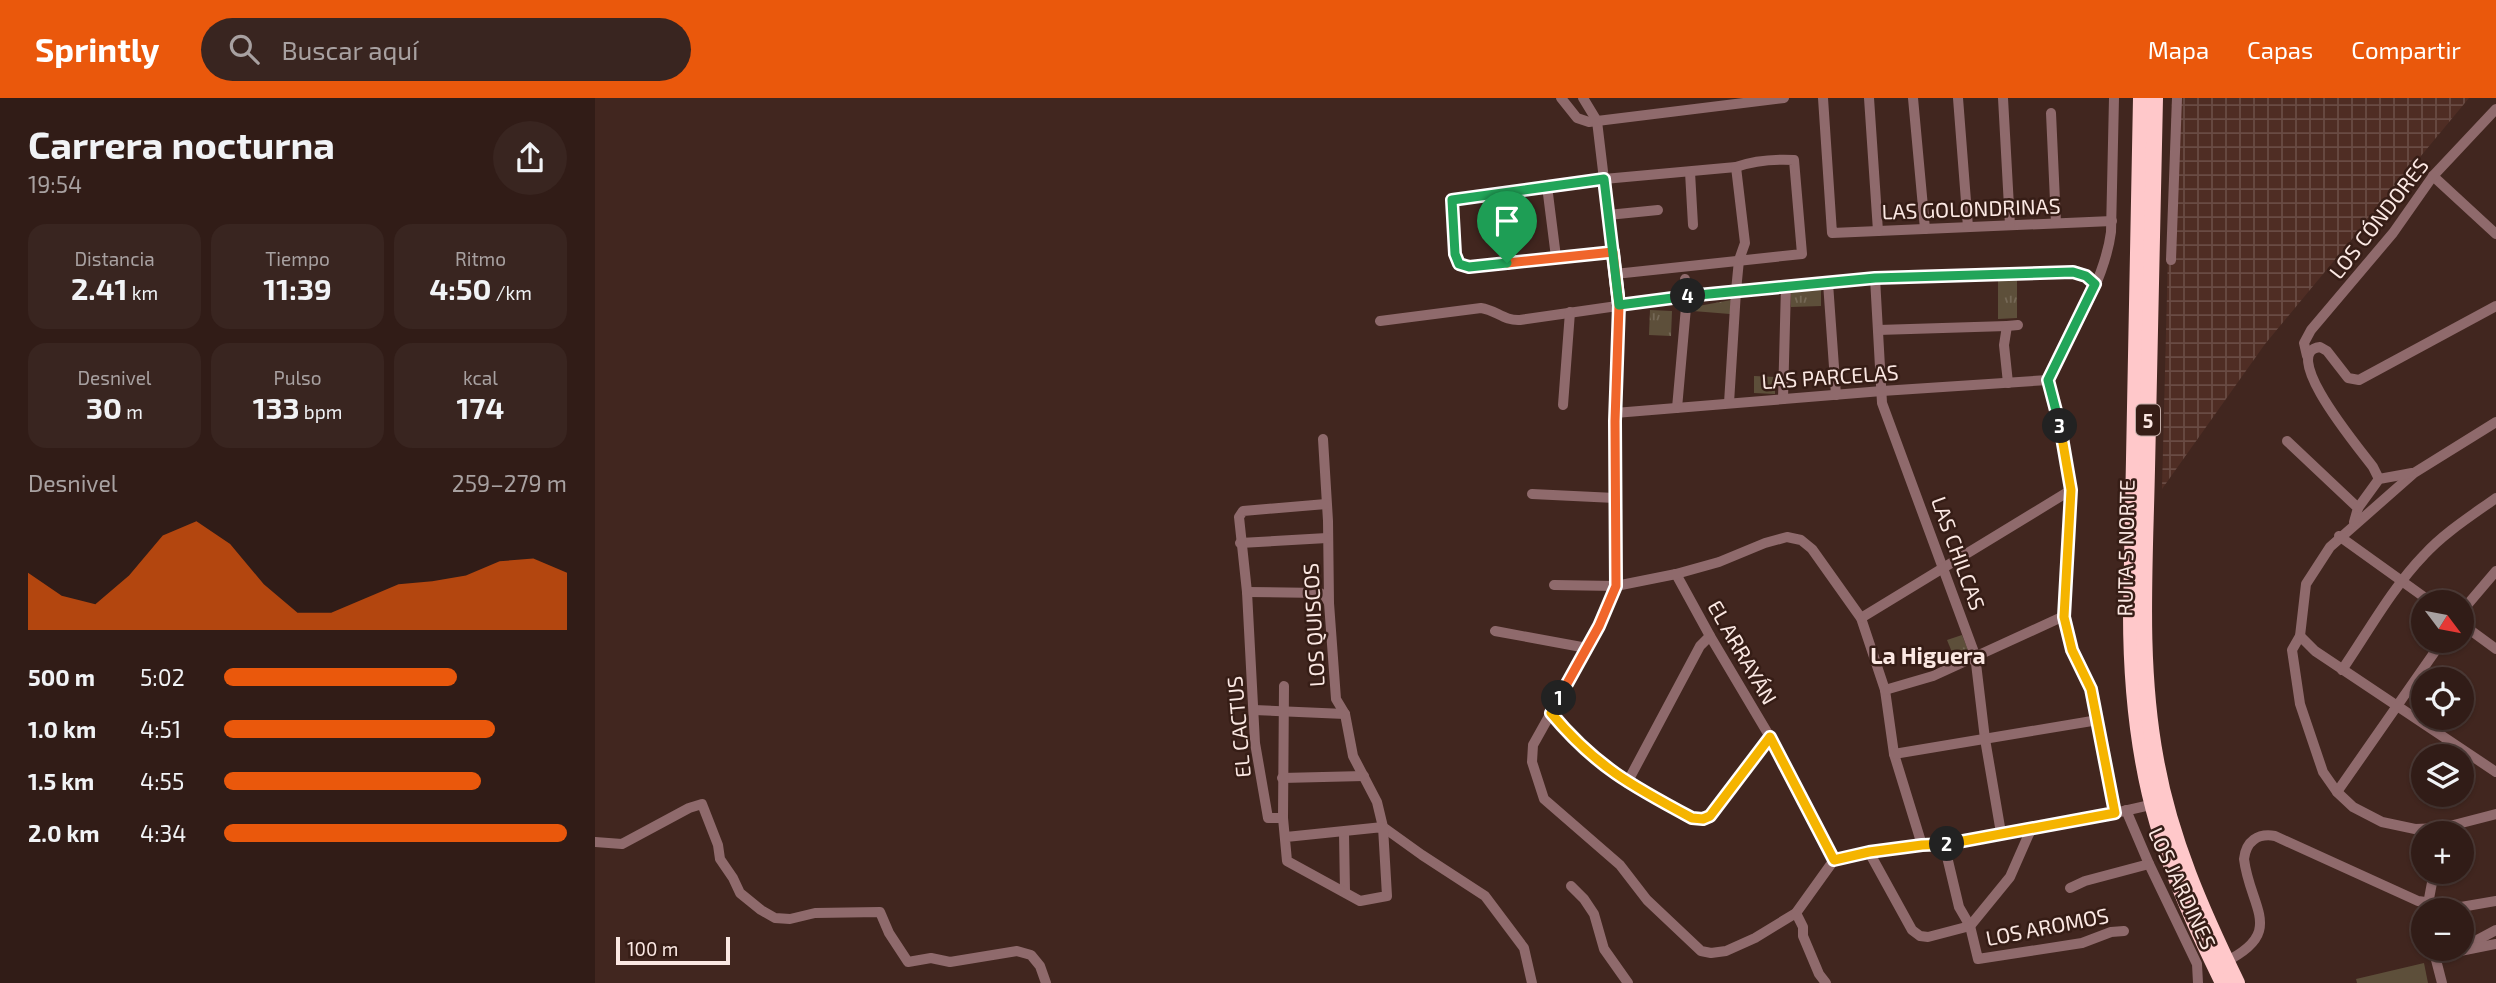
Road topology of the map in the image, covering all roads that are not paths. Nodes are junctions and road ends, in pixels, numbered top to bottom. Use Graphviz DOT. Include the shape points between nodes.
graph roads {
  1 [pos="1561,98"];
  2 [pos="1583,98"];
  3 [pos="1783,98"];
  4 [pos="1823,98"];
  5 [pos="1868,98"];
  6 [pos="1913,98"];
  7 [pos="1958,98"];
  8 [pos="2003,98"];
  9 [pos="2114,98"];
  10 [pos="2141,98"];
  11 [pos="2155,98"];
  12 [pos="2177,98"];
  13 [pos="2496,109"];
  14 [pos="2051,113"];
  15 [pos="1597,121"];
  16 [pos="1736,167"];
  17 [pos="1690,172"];
  18 [pos="2433,176"];
  19 [pos="1604,179"];
  20 [pos="1547,186"];
  21 [pos="1498,192"];
  22 [pos="1658,209"];
  23 [pos="1608,215"];
  24 [pos="2112,221"];
  25 [pos="2056,223"];
  26 [pos="1693,225"];
  27 [pos="2010,225"];
  28 [pos="1968,227"];
  29 [pos="1925,229"];
  30 [pos="1878,231"];
  31 [pos="2496,234"];
  32 [pos="1613,252"];
  33 [pos="1556,257"];
  34 [pos="1739,260"];
  35 [pos="2171,260"];
  36 [pos="1507,263"];
  37 [pos="1615,274"];
  38 [pos="1875,278"];
  39 [pos="1685,279"];
  40 [pos="1828,283"];
  41 [pos="2095,284"];
  42 [pos="1786,286"];
  43 [pos="1736,291"];
  44 [pos="1686,296"];
  45 [pos="1619,305"];
  46 [pos="2496,306"];
  47 [pos="1570,312"];
  48 [pos="1380,321"];
  49 [pos="1878,330"];
  50 [pos="2307,356"];
  51 [pos="2048,380"];
  52 [pos="2008,383"];
  53 [pos="1882,391"];
  54 [pos="1836,395"];
  55 [pos="1783,399"];
  56 [pos="1729,404"];
  57 [pos="1563,405"];
  58 [pos="1677,408"];
  59 [pos="1615,413"];
  60 [pos="2496,422"];
  61 [pos="1323,439"];
  62 [pos="2287,440"];
  63 [pos="2414,473"];
  64 [pos="2379,480"];
  65 [pos="2071,490"];
  66 [pos="1532,494"];
  67 [pos="1615,498"];
  68 [pos="2496,499"];
  69 [pos="1326,504"];
  70 [pos="2358,508"];
  71 [pos="2353,525"];
  72 [pos="2339,536"];
  73 [pos="1327,538"];
  74 [pos="1240,543"];
  75 [pos="1944,567"];
  76 [pos="2496,571"];
  77 [pos="1676,574"];
  78 [pos="2402,582"];
  79 [pos="1554,585"];
  80 [pos="1616,586"];
  81 [pos="2414,590"];
  82 [pos="1247,592"];
  83 [pos="2475,596"];
  84 [pos="1329,603"];
  85 [pos="2064,617"];
  86 [pos="1861,618"];
  87 [pos="1495,631"];
  88 [pos="2475,634"];
  89 [pos="1710,636"];
  90 [pos="2300,636"];
  91 [pos="1587,648"];
  92 [pos="2496,649"];
  93 [pos="2434,653"];
  94 [pos="1975,655"];
  95 [pos="2343,670"];
  96 [pos="1284,686"];
  97 [pos="1885,690"];
  98 [pos="2398,708"];
  99 [pos="1254,710"];
  100 [pos="1283,712"];
  101 [pos="1551,713"];
  102 [pos="1345,715"];
  103 [pos="2098,720"];
  104 [pos="1770,737"];
  105 [pos="1985,739"];
  106 [pos="1894,754"];
  107 [pos="2496,772"];
  108 [pos="1364,776"];
  109 [pos="1282,778"];
  110 [pos="1627,783"];
  111 [pos="2337,792"];
  112 [pos="2158,803"];
  113 [pos="2121,812"];
  114 [pos="2496,814"];
  115 [pos="1283,818"];
  116 [pos="2472,821"];
  117 [pos="1384,827"];
  118 [pos="2032,827"];
  119 [pos="2411,828"];
  120 [pos="1344,833"];
  121 [pos="2001,834"];
  122 [pos="1286,837"];
  123 [pos="595,842"];
  124 [pos="1922,845"];
  125 [pos="1944,845"];
  126 [pos="1869,852"];
  127 [pos="1834,860"];
  128 [pos="2149,864"];
  129 [pos="1571,886"];
  130 [pos="2070,888"];
  131 [pos="1345,892"];
  132 [pos="2411,898"];
  133 [pos="2496,901"];
  134 [pos="2474,905"];
  135 [pos="1796,913"];
  136 [pos="1970,926"];
  137 [pos="2496,930"];
  138 [pos="2124,931"];
  139 [pos="2474,941"];
  140 [pos="2496,944"];
  141 [pos="2474,948"];
  142 [pos="2435,961"];
  143 [pos="2221,964"];
  144 [pos="1046,983"];
  145 [pos="1532,983"];
  146 [pos="1628,983"];
  147 [pos="1826,983"];
  148 [pos="2198,983"];
  149 [pos="2223,983"];
  150 [pos="2237,983"];
  151 [pos="2442,983"];
  1 -- 15 [label="street" via="1577,118"];
  2 -- 15 [label="street"];
  3 -- 15 [label="street"];
  4 -- 30 [label="street, LAS GOLONDRINAS" via="1832,233"];
  5 -- 30 [label="street"];
  6 -- 29 [label="street"];
  7 -- 28 [label="street"];
  8 -- 27 [label="street"];
  9 -- 24 [label="street"];
  10 -- 112 [label="highway, RUTA 5 NORTE / 5" via="2131,632 2137,719"];
  11 -- 112 [label="highway, RUTA 5 NORTE / 5" via="2144,633"];
  12 -- 35 [label="street"];
  13 -- 18 [label="street, LOS CÓNDORES"];
  14 -- 25 [label="street"];
  15 -- 19 [label="street"];
  16 -- 17 [label="street"];
  16 -- 34 [label="street" via="1745,243"];
  16 -- 34 [label="street" via="1773,159 1794,160 1802,254"];
  17 -- 19 [label="street"];
  17 -- 26 [label="street"];
  18 -- 31 [label="street"];
  18 -- 50 [label="street, LOS CÓNDORES" via="2393,233 2305,338"];
  19 -- 20 [label="street"];
  19 -- 23 [label="street"];
  20 -- 21 [label="street"];
  20 -- 33 [label="street"];
  21 -- 36 [label="street"];
  21 -- 36 [label="street" via="1452,200 1455,254 1465,267"];
  22 -- 23 [label="street"];
  23 -- 32 [label="street"];
  24 -- 25 [label="street, LAS GOLONDRINAS"];
  24 -- 41 [label="street" via="2108,253"];
  25 -- 27 [label="street, LAS GOLONDRINAS"];
  27 -- 28 [label="street, LAS GOLONDRINAS"];
  28 -- 29 [label="street, LAS GOLONDRINAS"];
  29 -- 30 [label="street, LAS GOLONDRINAS"];
  32 -- 33 [label="street"];
  32 -- 37 [label="street"];
  33 -- 36 [label="street"];
  34 -- 37 [label="street"];
  34 -- 43 [label="street"];
  37 -- 45 [label="street"];
  38 -- 40 [label="street"];
  38 -- 41 [label="street" via="2073,272"];
  38 -- 49 [label="street, LAS CHILCAS"];
  39 -- 44 [label="street"];
  40 -- 42 [label="street"];
  40 -- 54 [label="street"];
  41 -- 51 [label="street"];
  42 -- 43 [label="street"];
  42 -- 55 [label="street"];
  43 -- 44 [label="street"];
  43 -- 56 [label="street"];
  44 -- 45 [label="street"];
  44 -- 58 [label="street"];
  45 -- 47 [label="street"];
  45 -- 59 [label="street"];
  46 -- 50 [label="street" via="2359,380 2348,378 2320,347"];
  47 -- 48 [label="street" via="1515,321 1481,308"];
  47 -- 57 [label="street"];
  49 -- 52 [label="street" via="2012,326 2004,345"];
  49 -- 53 [label="street, LAS CHILCAS"];
  50 -- 64 [label="street" via="2317,390"];
  51 -- 52 [label="street, LAS PARCELAS"];
  51 -- 65 [label="street, LOS JARDINES"];
  52 -- 53 [label="street, LAS PARCELAS"];
  53 -- 54 [label="street, LAS PARCELAS"];
  53 -- 75 [label="street, LAS CHILCAS" via="1882,403"];
  54 -- 55 [label="street, LAS PARCELAS"];
  55 -- 56 [label="street, LAS PARCELAS"];
  56 -- 58 [label="street, LAS PARCELAS"];
  58 -- 59 [label="street, LAS PARCELAS"];
  59 -- 67 [label="street"];
  60 -- 63 [label="street"];
  61 -- 69 [label="street, LOS QUISCOS"];
  62 -- 70 [label="street"];
  63 -- 64 [label="street"];
  63 -- 71 [label="street"];
  64 -- 70 [label="street"];
  65 -- 75 [label="street"];
  65 -- 85 [label="street, LOS JARDINES"];
  66 -- 67 [label="street"];
  67 -- 80 [label="street"];
  68 -- 78 [label="street" via="2432,547"];
  69 -- 73 [label="street, LOS QUISCOS"];
  69 -- 74 [label="street, EL CACTUS" via="1243,511"];
  70 -- 71 [label="street"];
  71 -- 72 [label="street"];
  72 -- 78 [label="street"];
  72 -- 90 [label="street" via="2306,584"];
  73 -- 74 [label="street"];
  73 -- 84 [label="street, LOS QUISCOS"];
  74 -- 82 [label="street, EL CACTUS"];
  75 -- 86 [label="street"];
  75 -- 94 [label="street, LAS CHILCAS"];
  76 -- 83 [label="street"];
  77 -- 80 [label="street"];
  77 -- 86 [label="street" via="1765,543 1796,539 1812,549"];
  77 -- 89 [label="street, EL ARRAYÁN"];
  78 -- 81 [label="street"];
  78 -- 95 [label="street"];
  79 -- 80 [label="street"];
  80 -- 91 [label="street"];
  82 -- 84 [label="street" via="1320,593"];
  82 -- 99 [label="street, EL CACTUS"];
  84 -- 102 [label="street, LOS QUISCOS" via="1336,699"];
  85 -- 94 [label="street"];
  85 -- 103 [label="street, LOS JARDINES"];
  86 -- 97 [label="street"];
  87 -- 91 [label="street"];
  88 -- 92 [label="street"];
  89 -- 104 [label="street, EL ARRAYÁN"];
  89 -- 110 [label="street" via="1700,646"];
  90 -- 95 [label="street"];
  90 -- 111 [label="street" via="2292,650 2299,704 2323,772"];
  91 -- 101 [label="street"];
  93 -- 98 [label="street"];
  94 -- 97 [label="street" via="1933,676"];
  94 -- 105 [label="street, LAS CHILCAS"];
  95 -- 98 [label="street"];
  96 -- 100 [label="street"];
  97 -- 106 [label="street"];
  98 -- 107 [label="street"];
  98 -- 111 [label="street"];
  99 -- 100 [label="street"];
  99 -- 115 [label="street, EL CACTUS" via="1268,818"];
  100 -- 102 [label="street"];
  100 -- 109 [label="street"];
  101 -- 110 [label="street" via="1588,753"];
  101 -- 135 [label="street" via="1531,753 1544,799 1620,864 1647,900 1696,948 1726,951"];
  102 -- 108 [label="street, LOS QUISCOS" via="1353,756"];
  103 -- 105 [label="street"];
  103 -- 113 [label="street, LOS JARDINES"];
  104 -- 110 [label="street" via="1707,818 1692,818"];
  104 -- 127 [label="street, EL ARRAYÁN"];
  105 -- 106 [label="street"];
  105 -- 121 [label="street, LAS CHILCAS"];
  106 -- 124 [label="street"];
  108 -- 109 [label="street"];
  108 -- 117 [label="street, LOS QUISCOS"];
  109 -- 115 [label="street"];
  111 -- 119 [label="street" via="2353,807 2382,822"];
  112 -- 113 [label="street"];
  112 -- 143 [label="highway, RUTA 5 NORTE / 5"];
  113 -- 118 [label="street"];
  113 -- 128 [label="street, LOS JARDINES"];
  114 -- 116 [label="street"];
  115 -- 122 [label="street"];
  117 -- 120 [label="street"];
  117 -- 131 [label="street, LOS QUISCOS" via="1387,896 1360,901"];
  117 -- 145 [label="street" via="1485,896 1524,948"];
  118 -- 121 [label="street"];
  118 -- 136 [label="street" via="2010,877"];
  120 -- 122 [label="street"];
  120 -- 131 [label="street"];
  121 -- 125 [label="street"];
  122 -- 131 [label="street" via="1287,861"];
  123 -- 144 [label="street" via="622,844 702,804 720,859 740,894 775,918 880,912 908,962 931,958 950,962 1017,951 1031,955"];
  124 -- 125 [label="street"];
  124 -- 126 [label="street"];
  125 -- 136 [label="street" via="1959,907"];
  126 -- 127 [label="street"];
  126 -- 136 [label="street" via="1914,933 1928,937"];
  127 -- 135 [label="street"];
  128 -- 130 [label="street"];
  128 -- 148 [label="street, LOS JARDINES" via="2197,964"];
  129 -- 146 [label="street" via="1594,914 1604,949"];
  132 -- 143 [label="street" via="2276,836 2262,835 2247,846 2244,859 2260,912 2260,929 2247,950"];
  133 -- 134 [label="street"];
  135 -- 147 [label="street"];
  136 -- 138 [label="street, LOS AROMOS" via="1978,959 2082,943"];
  137 -- 139 [label="street"];
  140 -- 141 [label="street"];
  142 -- 151 [label="street"];
  143 -- 149 [label="highway, RUTA 5 NORTE / 5"];
  143 -- 150 [label="highway, RUTA 5 NORTE / 5"];
}
